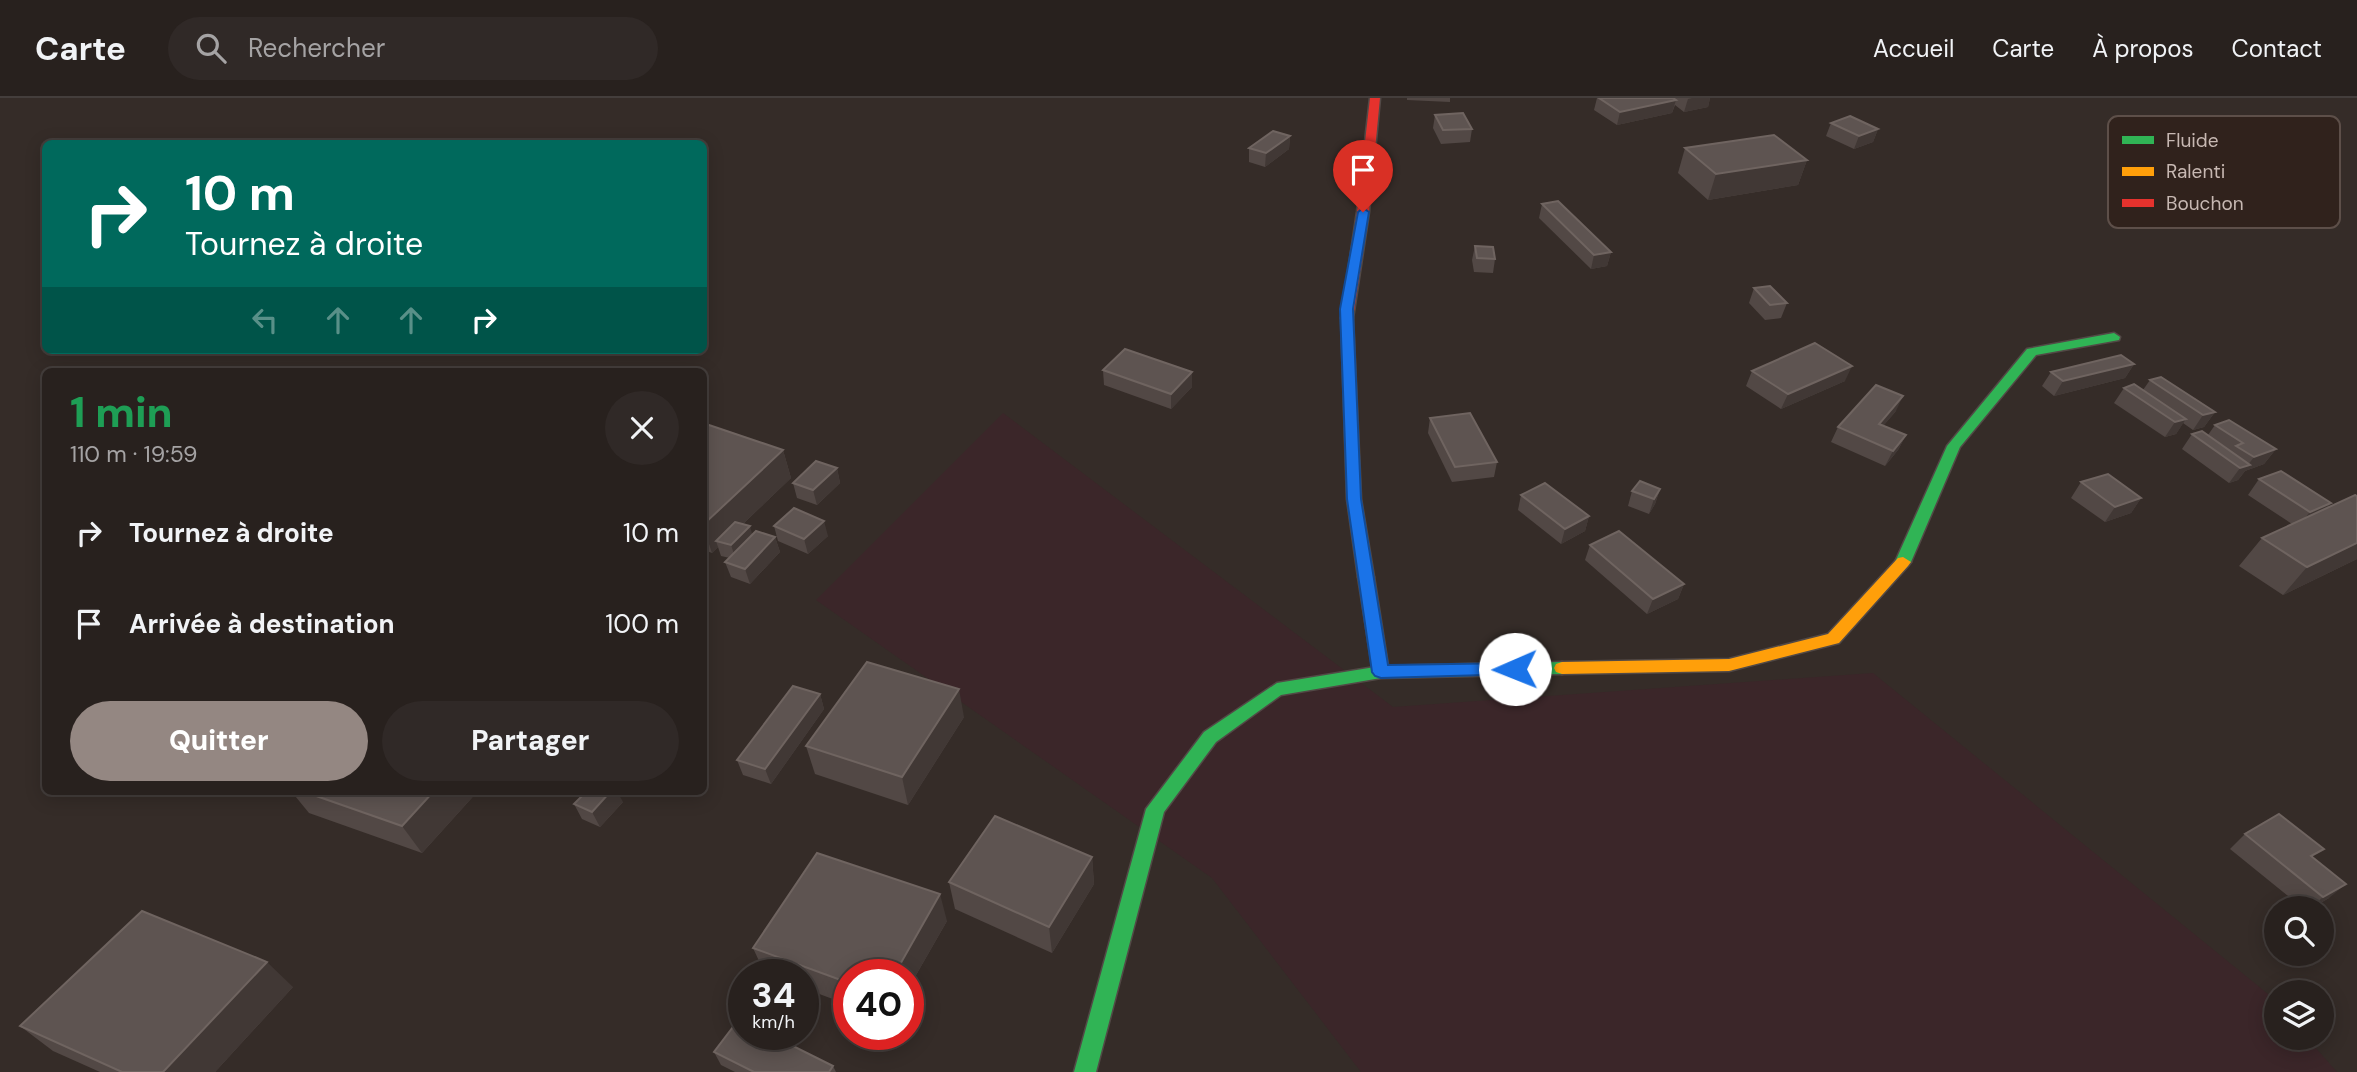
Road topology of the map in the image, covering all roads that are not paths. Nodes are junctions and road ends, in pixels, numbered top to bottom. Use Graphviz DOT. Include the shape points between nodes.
graph roads {
  1 [pos="1375,98"];
  2 [pos="2114,337"];
  3 [pos="1381,672"];
  4 [pos="1085,1072"];
  1 -- 3 [label="street" via="1347,309 1354,499"];
  2 -- 3 [label="street" via="2032,352 1954,446 1903,562 1833,639 1729,665"];
  3 -- 4 [label="street" via="1277,689 1210,737 1155,808"];
}
